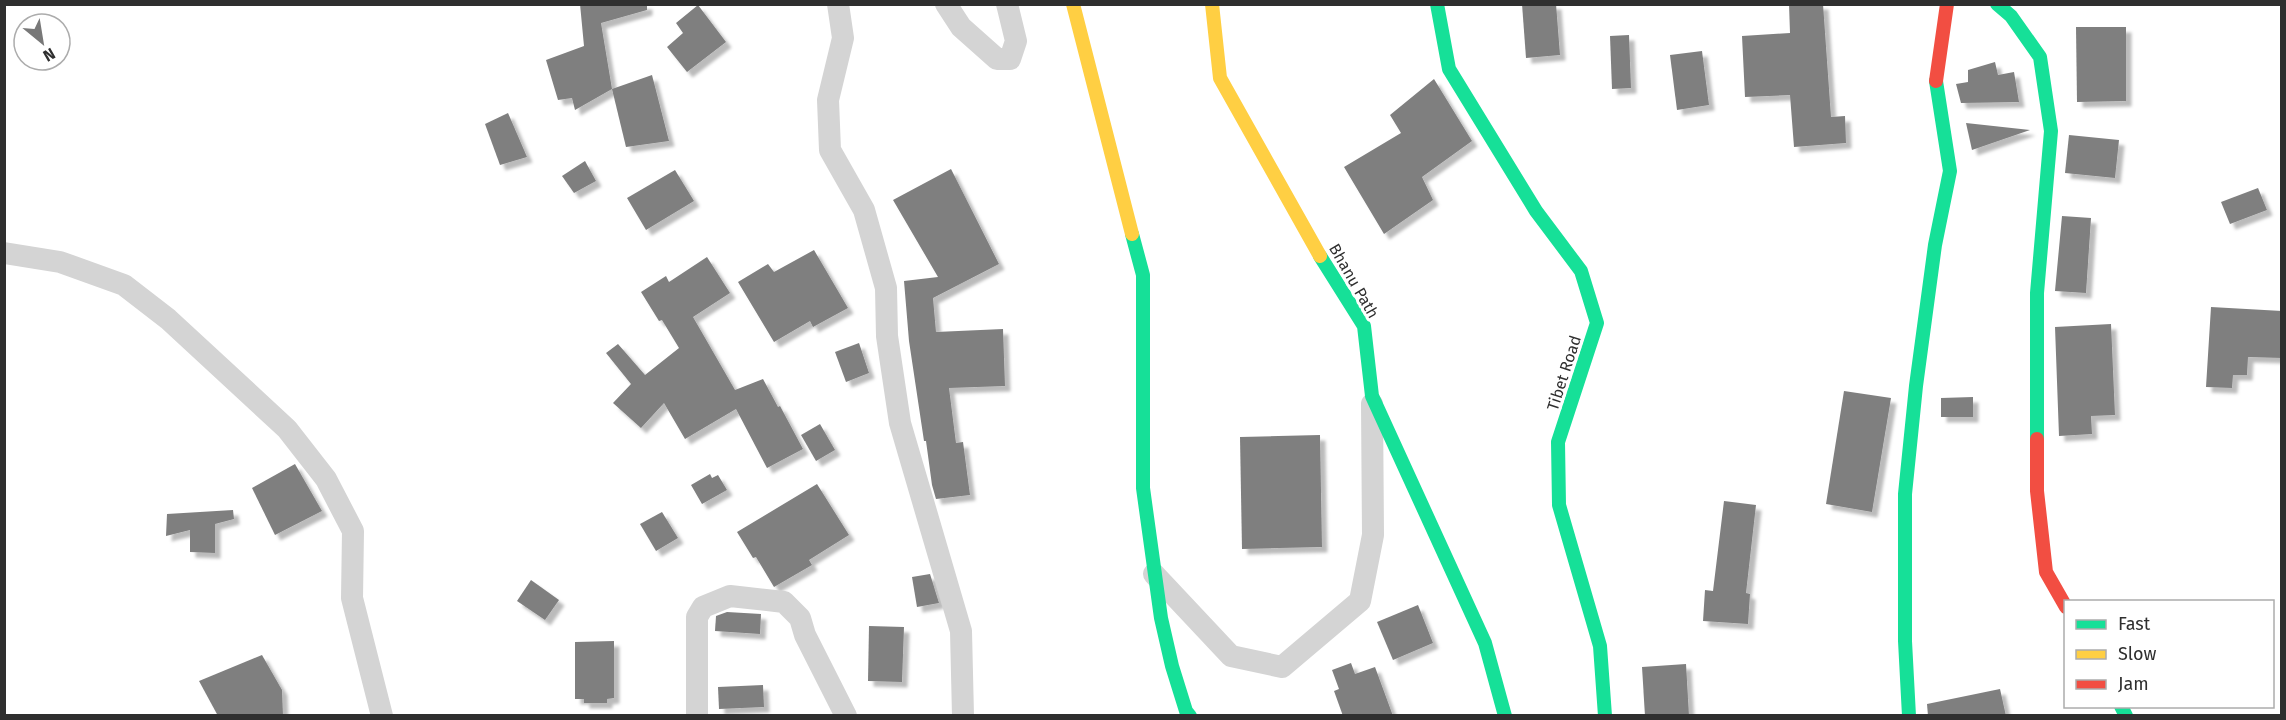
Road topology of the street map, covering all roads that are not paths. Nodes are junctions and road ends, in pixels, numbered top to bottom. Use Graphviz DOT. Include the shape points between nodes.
graph roads {
  1 [pos="837,4"];
  2 [pos="946,4"];
  3 [pos="1007,4"];
  4 [pos="1073,4"];
  5 [pos="1212,4"];
  6 [pos="1437,4"];
  7 [pos="1947,4"];
  8 [pos="1997,4"];
  9 [pos="4,253"];
  10 [pos="1372,396"];
  11 [pos="1153,573"];
  12 [pos="2064,604"];
  13 [pos="382,716"];
  14 [pos="697,716"];
  15 [pos="846,716"];
  16 [pos="963,716"];
  17 [pos="1190,716"];
  18 [pos="1505,716"];
  19 [pos="1605,716"];
  20 [pos="1909,716"];
  1 -- 16 [label="street" via="843,38 828,100 830,150 864,210 886,288 887,336 900,423 961,631"];
  2 -- 3 [label="street" via="961,27 997,59 1010,59 1016,41"];
  4 -- 11 [label="street" via="1143,275 1143,488"];
  5 -- 10 [label="street, Bhanu Path" via="1220,78 1326,267 1364,326"];
  6 -- 19 [label="street, Tibet Road" via="1449,69 1536,211 1581,271 1597,323 1558,442 1559,505 1600,646"];
  7 -- 20 [label="street" via="1935,76 1950,171 1932,268 1905,494"];
  8 -- 12 [label="street" via="2011,16 2040,57 2051,131 2037,293 2037,491 2046,572"];
  9 -- 13 [label="street" via="60,262 124,285 168,319 287,429 326,479 353,531 352,598"];
  10 -- 11 [label="street" via="1373,535 1360,601 1282,667 1231,656"];
  10 -- 18 [label="street, Bhanu Path" via="1485,644"];
  11 -- 17 [label="street" via="1172,666"];
  14 -- 15 [label="street" via="697,617 703,607 730,596 784,602 800,618"];
}
